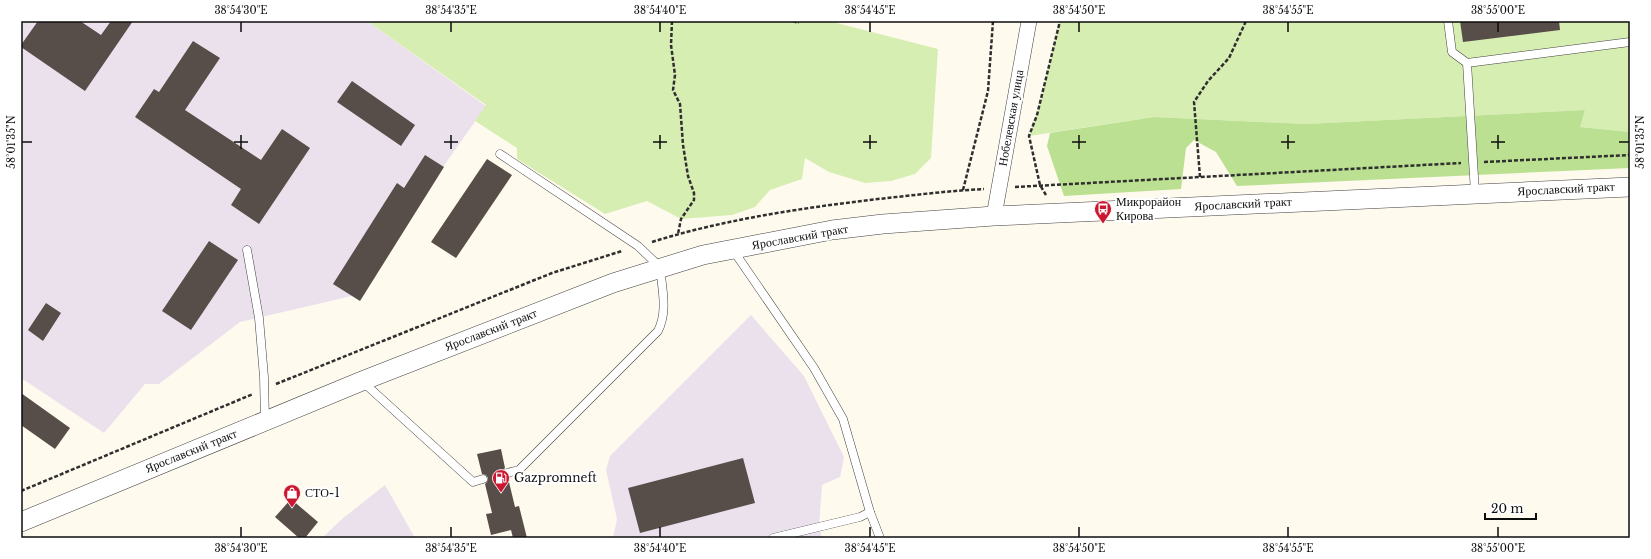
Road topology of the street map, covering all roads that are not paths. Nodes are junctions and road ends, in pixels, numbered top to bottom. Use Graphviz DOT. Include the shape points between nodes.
graph roads {
  1 [pos="1029,21"];
  2 [pos="1448,21"];
  3 [pos="1630,42"];
  4 [pos="1467,63"];
  5 [pos="500,154"];
  6 [pos="1630,187"];
  7 [pos="1475,193"];
  8 [pos="994,216"];
  9 [pos="732,249"];
  10 [pos="247,250"];
  11 [pos="660,267"];
  12 [pos="362,381"];
  13 [pos="265,421"];
  14 [pos="507,473"];
  15 [pos="483,479"];
  16 [pos="870,512"];
  17 [pos="21,522"];
  18 [pos="773,538"];
  19 [pos="880,538"];
  1 -- 8 [label="street, Нобелевская улица"];
  2 -- 4 [label="lane" via="1452,52"];
  3 -- 4 [label="lane"];
  4 -- 7 [label="lane"];
  5 -- 11 [label="lane" via="638,246"];
  6 -- 7 [label="street, Ярославский тракт"];
  7 -- 8 [label="street, Ярославский тракт"];
  8 -- 9 [label="street, Ярославский тракт" via="832,230"];
  9 -- 11 [label="street, Ярославский тракт"];
  9 -- 16 [label="lane" via="814,368 843,419"];
  10 -- 13 [label="lane" via="260,318"];
  11 -- 12 [label="street, Ярославский тракт"];
  11 -- 14 [label="lane" via="664,308 663,321 658,331 519,470"];
  12 -- 13 [label="street, Ярославский тракт"];
  12 -- 15 [label="lane" via="473,482"];
  13 -- 17 [label="street, Ярославский тракт"];
  16 -- 18 [label="lane" via="860,517"];
  16 -- 19 [label="lane"];
}
